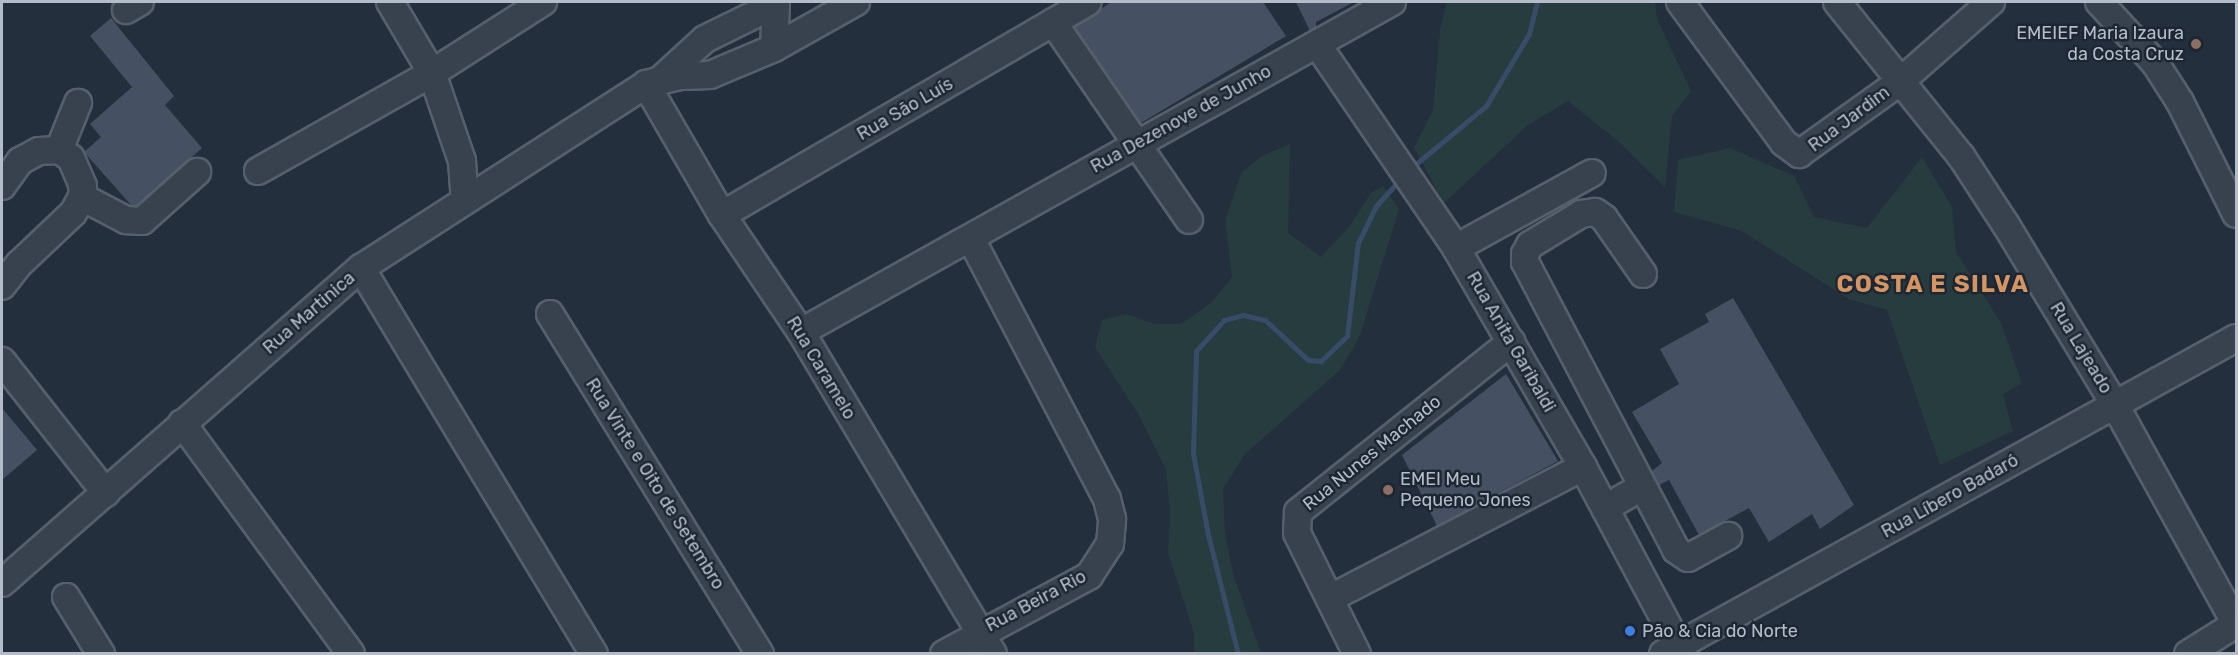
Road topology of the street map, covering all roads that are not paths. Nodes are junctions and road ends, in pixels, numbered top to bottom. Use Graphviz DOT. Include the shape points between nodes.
graph roads {
  1 [pos="390,2"];
  2 [pos="543,2"];
  3 [pos="856,2"];
  4 [pos="1088,2"];
  5 [pos="1392,2"];
  6 [pos="1680,2"];
  7 [pos="1837,2"];
  8 [pos="1991,2"];
  9 [pos="2099,2"];
  10 [pos="776,3"];
  11 [pos="1053,22"];
  12 [pos="1317,44"];
  13 [pos="774,48"];
  14 [pos="432,73"];
  15 [pos="1901,81"];
  16 [pos="653,83"];
  17 [pos="78,103"];
  18 [pos="1133,143"];
  19 [pos="59,150"];
  20 [pos="258,171"];
  21 [pos="197,172"];
  22 [pos="1592,173"];
  23 [pos="2,186"];
  24 [pos="82,197"];
  25 [pos="465,200"];
  26 [pos="2236,214"];
  27 [pos="722,216"];
  28 [pos="1189,220"];
  29 [pos="971,239"];
  30 [pos="1456,248"];
  31 [pos="361,268"];
  32 [pos="1643,274"];
  33 [pos="2,286"];
  34 [pos="550,314"];
  35 [pos="801,332"];
  36 [pos="2236,338"];
  37 [pos="1511,342"];
  38 [pos="2,361"];
  39 [pos="2115,405"];
  40 [pos="182,423"];
  41 [pos="1584,467"];
  42 [pos="1642,487"];
  43 [pos="106,493"];
  44 [pos="1605,508"];
  45 [pos="1728,536"];
  46 [pos="2,583"];
  47 [pos="66,597"];
  48 [pos="1331,598"];
  49 [pos="2236,624"];
  50 [pos="980,632"];
  51 [pos="1675,650"];
  52 [pos="101,654"];
  53 [pos="351,654"];
  54 [pos="594,654"];
  55 [pos="760,654"];
  56 [pos="944,654"];
  57 [pos="993,654"];
  58 [pos="1357,654"];
  59 [pos="2188,654"];
  1 -- 14 [label="street"];
  2 -- 14 [label="street"];
  3 -- 13 [label="street"];
  4 -- 11 [label="street, Rua São Luís"];
  5 -- 12 [label="street, Rua Dezenove de Junho"];
  6 -- 15 [label="street, Rua Jardim" via="1784,143 1799,154"];
  7 -- 15 [label="street, Rua Lajeado"];
  8 -- 15 [label="street, Rua Jardim"];
  9 -- 26 [label="street" via="2155,63 2180,102"];
  10 -- 13 [label="street"];
  10 -- 16 [label="street, Rua Martinica" via="705,39"];
  11 -- 18 [label="street"];
  11 -- 27 [label="street, Rua São Luís"];
  12 -- 18 [label="street, Rua Dezenove de Junho"];
  12 -- 30 [label="street, Rua Anita Garibaldi"];
  13 -- 16 [label="street" via="710,75"];
  14 -- 20 [label="street"];
  14 -- 25 [label="street" via="462,160"];
  15 -- 39 [label="street, Rua Lajeado" via="1961,156"];
  16 -- 25 [label="street, Rua Martinica"];
  16 -- 27 [label="street, Rua Caramelo"];
  17 -- 19 [label="street"];
  18 -- 28 [label="street"];
  18 -- 29 [label="street, Rua Dezenove de Junho"];
  19 -- 23 [label="street" via="39,151 20,161"];
  19 -- 24 [label="street" via="79,171"];
  21 -- 24 [label="street" via="142,221 126,220"];
  22 -- 30 [label="street"];
  24 -- 33 [label="street" via="73,213 19,264"];
  25 -- 31 [label="street, Rua Martinica"];
  27 -- 35 [label="street, Rua Caramelo"];
  29 -- 35 [label="street, Rua Dezenove de Junho"];
  29 -- 50 [label="street, Rua Beira Rio" via="1107,499 1112,519 1110,544 1089,576"];
  30 -- 37 [label="street, Rua Anita Garibaldi"];
  31 -- 40 [label="street, Rua Martinica"];
  31 -- 54 [label="street"];
  32 -- 42 [label="street" via="1604,218 1595,212 1530,245 1525,254 1525,262"];
  34 -- 55 [label="street, Rua Vinte e Oito de Setembro"];
  35 -- 50 [label="street, Rua Caramelo"];
  36 -- 39 [label="street, Rua Líbero Badaró"];
  37 -- 41 [label="street, Rua Anita Garibaldi"];
  37 -- 48 [label="street, Rua Nunes Machado" via="1298,512 1297,533"];
  38 -- 43 [label="street"];
  39 -- 49 [label="street, Rua Lajeado"];
  39 -- 51 [label="street, Rua Líbero Badaró"];
  40 -- 43 [label="street, Rua Martinica"];
  40 -- 53 [label="street"];
  41 -- 44 [label="street, Rua Anita Garibaldi"];
  41 -- 48 [label="street"];
  42 -- 44 [label="street"];
  42 -- 45 [label="street" via="1682,555 1688,558"];
  43 -- 46 [label="street, Rua Martinica"];
  44 -- 51 [label="street, Rua Anita Garibaldi"];
  47 -- 52 [label="street"];
  48 -- 58 [label="street, Rua Nunes Machado"];
  49 -- 59 [label="street"];
  50 -- 56 [label="street, Rua Beira Rio"];
  50 -- 57 [label="street, Rua Caramelo"];
}
